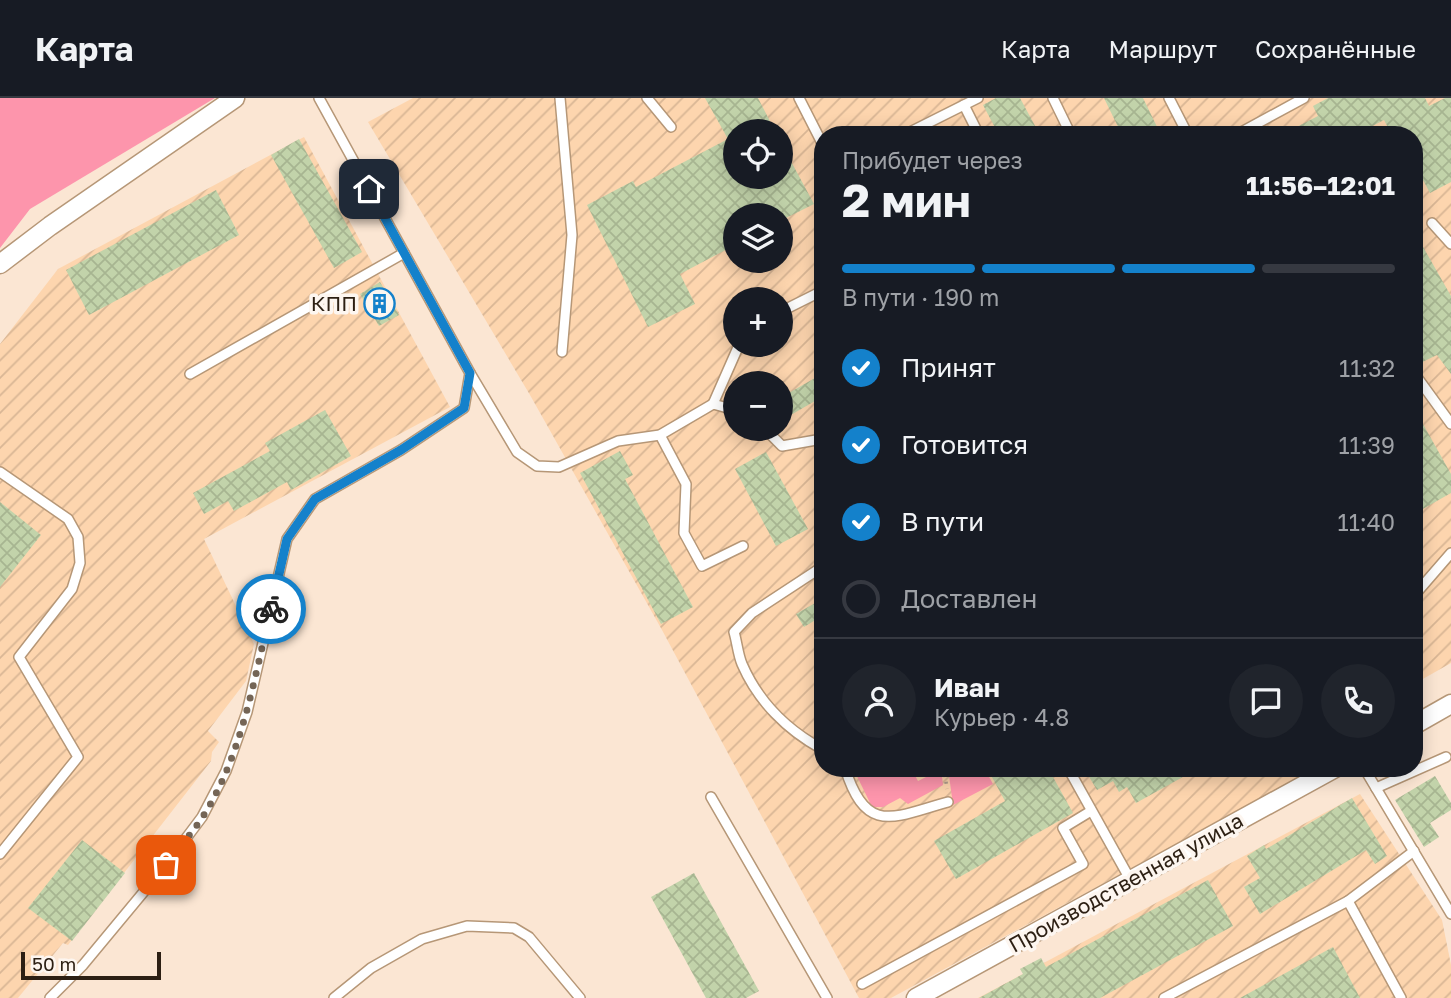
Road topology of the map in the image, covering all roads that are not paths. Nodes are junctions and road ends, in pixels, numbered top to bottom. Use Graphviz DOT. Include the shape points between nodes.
graph roads {
  1 [pos="235,98"];
  2 [pos="319,98"];
  3 [pos="560,98"];
  4 [pos="647,98"];
  5 [pos="799,98"];
  6 [pos="978,98"];
  7 [pos="1053,98"];
  8 [pos="1170,98"];
  9 [pos="1304,98"];
  10 [pos="964,105"];
  11 [pos="922,126"];
  12 [pos="974,126"];
  13 [pos="1067,126"];
  14 [pos="1184,126"];
  15 [pos="1253,126"];
  16 [pos="671,127"];
  17 [pos="814,127"];
  18 [pos="1432,223"];
  19 [pos="1451,244"];
  20 [pos="404,253"];
  21 [pos="0,264"];
  22 [pos="814,295"];
  23 [pos="793,306"];
  24 [pos="562,352"];
  25 [pos="734,357"];
  26 [pos="470,373"];
  27 [pos="190,374"];
  28 [pos="1423,385"];
  29 [pos="712,404"];
  30 [pos="723,407"];
  31 [pos="1451,424"];
  32 [pos="660,435"];
  33 [pos="814,440"];
  34 [pos="777,441"];
  35 [pos="0,472"];
  36 [pos="743,547"];
  37 [pos="1451,553"];
  38 [pos="814,572"];
  39 [pos="1423,585"];
  40 [pos="1451,704"];
  41 [pos="1423,720"];
  42 [pos="814,744"];
  43 [pos="1446,757"];
  44 [pos="1423,767"];
  45 [pos="849,777"];
  46 [pos="1073,777"];
  47 [pos="1317,777"];
  48 [pos="1369,777"];
  49 [pos="1401,777"];
  50 [pos="1376,788"];
  51 [pos="711,797"];
  52 [pos="948,802"];
  53 [pos="1091,811"];
  54 [pos="1414,851"];
  55 [pos="0,854"];
  56 [pos="1131,881"];
  57 [pos="1348,901"];
  58 [pos="1451,914"];
  59 [pos="862,984"];
  60 [pos="936,993"];
  61 [pos="345,994"];
  62 [pos="50,998"];
  63 [pos="334,998"];
  64 [pos="580,998"];
  65 [pos="827,998"];
  66 [pos="916,998"];
  67 [pos="1164,998"];
  68 [pos="1401,998"];
  1 -- 21 [label="street"];
  2 -- 20 [label="lane"];
  3 -- 24 [label="lane" via="572,235"];
  4 -- 16 [label="lane"];
  5 -- 17 [label="lane"];
  6 -- 10 [label="lane"];
  7 -- 13 [label="lane"];
  8 -- 14 [label="lane"];
  9 -- 15 [label="lane"];
  10 -- 11 [label="lane"];
  10 -- 12 [label="lane"];
  18 -- 19 [label="lane"];
  20 -- 26 [label="lane"];
  20 -- 27 [label="lane"];
  22 -- 23 [label="lane"];
  25 -- 29 [label="lane"];
  26 -- 32 [label="lane" via="517,452 537,466 559,467 618,441"];
  26 -- 62 [label="lane" via="464,408 315,499 287,539 247,712 220,783 202,817 166,865"];
  28 -- 31 [label="lane"];
  29 -- 30 [label="lane"];
  29 -- 32 [label="lane"];
  32 -- 36 [label="lane" via="686,484 684,533 702,566"];
  33 -- 34 [label="lane" via="782,446"];
  35 -- 55 [label="lane" via="68,519 78,537 80,563 72,589 19,657 78,757"];
  37 -- 39 [label="lane"];
  38 -- 42 [label="lane" via="751,614 734,632 741,663 772,712"];
  40 -- 41 [label="street"];
  43 -- 44 [label="lane"];
  45 -- 52 [label="lane" via="859,802 881,817"];
  46 -- 53 [label="lane"];
  47 -- 56 [label="street, Производственная улица"];
  48 -- 50 [label="lane"];
  49 -- 50 [label="lane"];
  50 -- 54 [label="lane"];
  51 -- 65 [label="lane"];
  53 -- 56 [label="lane"];
  53 -- 59 [label="lane" via="1063,828 1083,864"];
  54 -- 57 [label="lane"];
  54 -- 58 [label="lane"];
  56 -- 60 [label="street, Производственная улица"];
  57 -- 67 [label="lane"];
  57 -- 68 [label="lane"];
  60 -- 66 [label="street, Производственная улица"];
  61 -- 63 [label="lane"];
  61 -- 64 [label="lane" via="371,968 422,939 467,926 514,928 528,937"];
}
